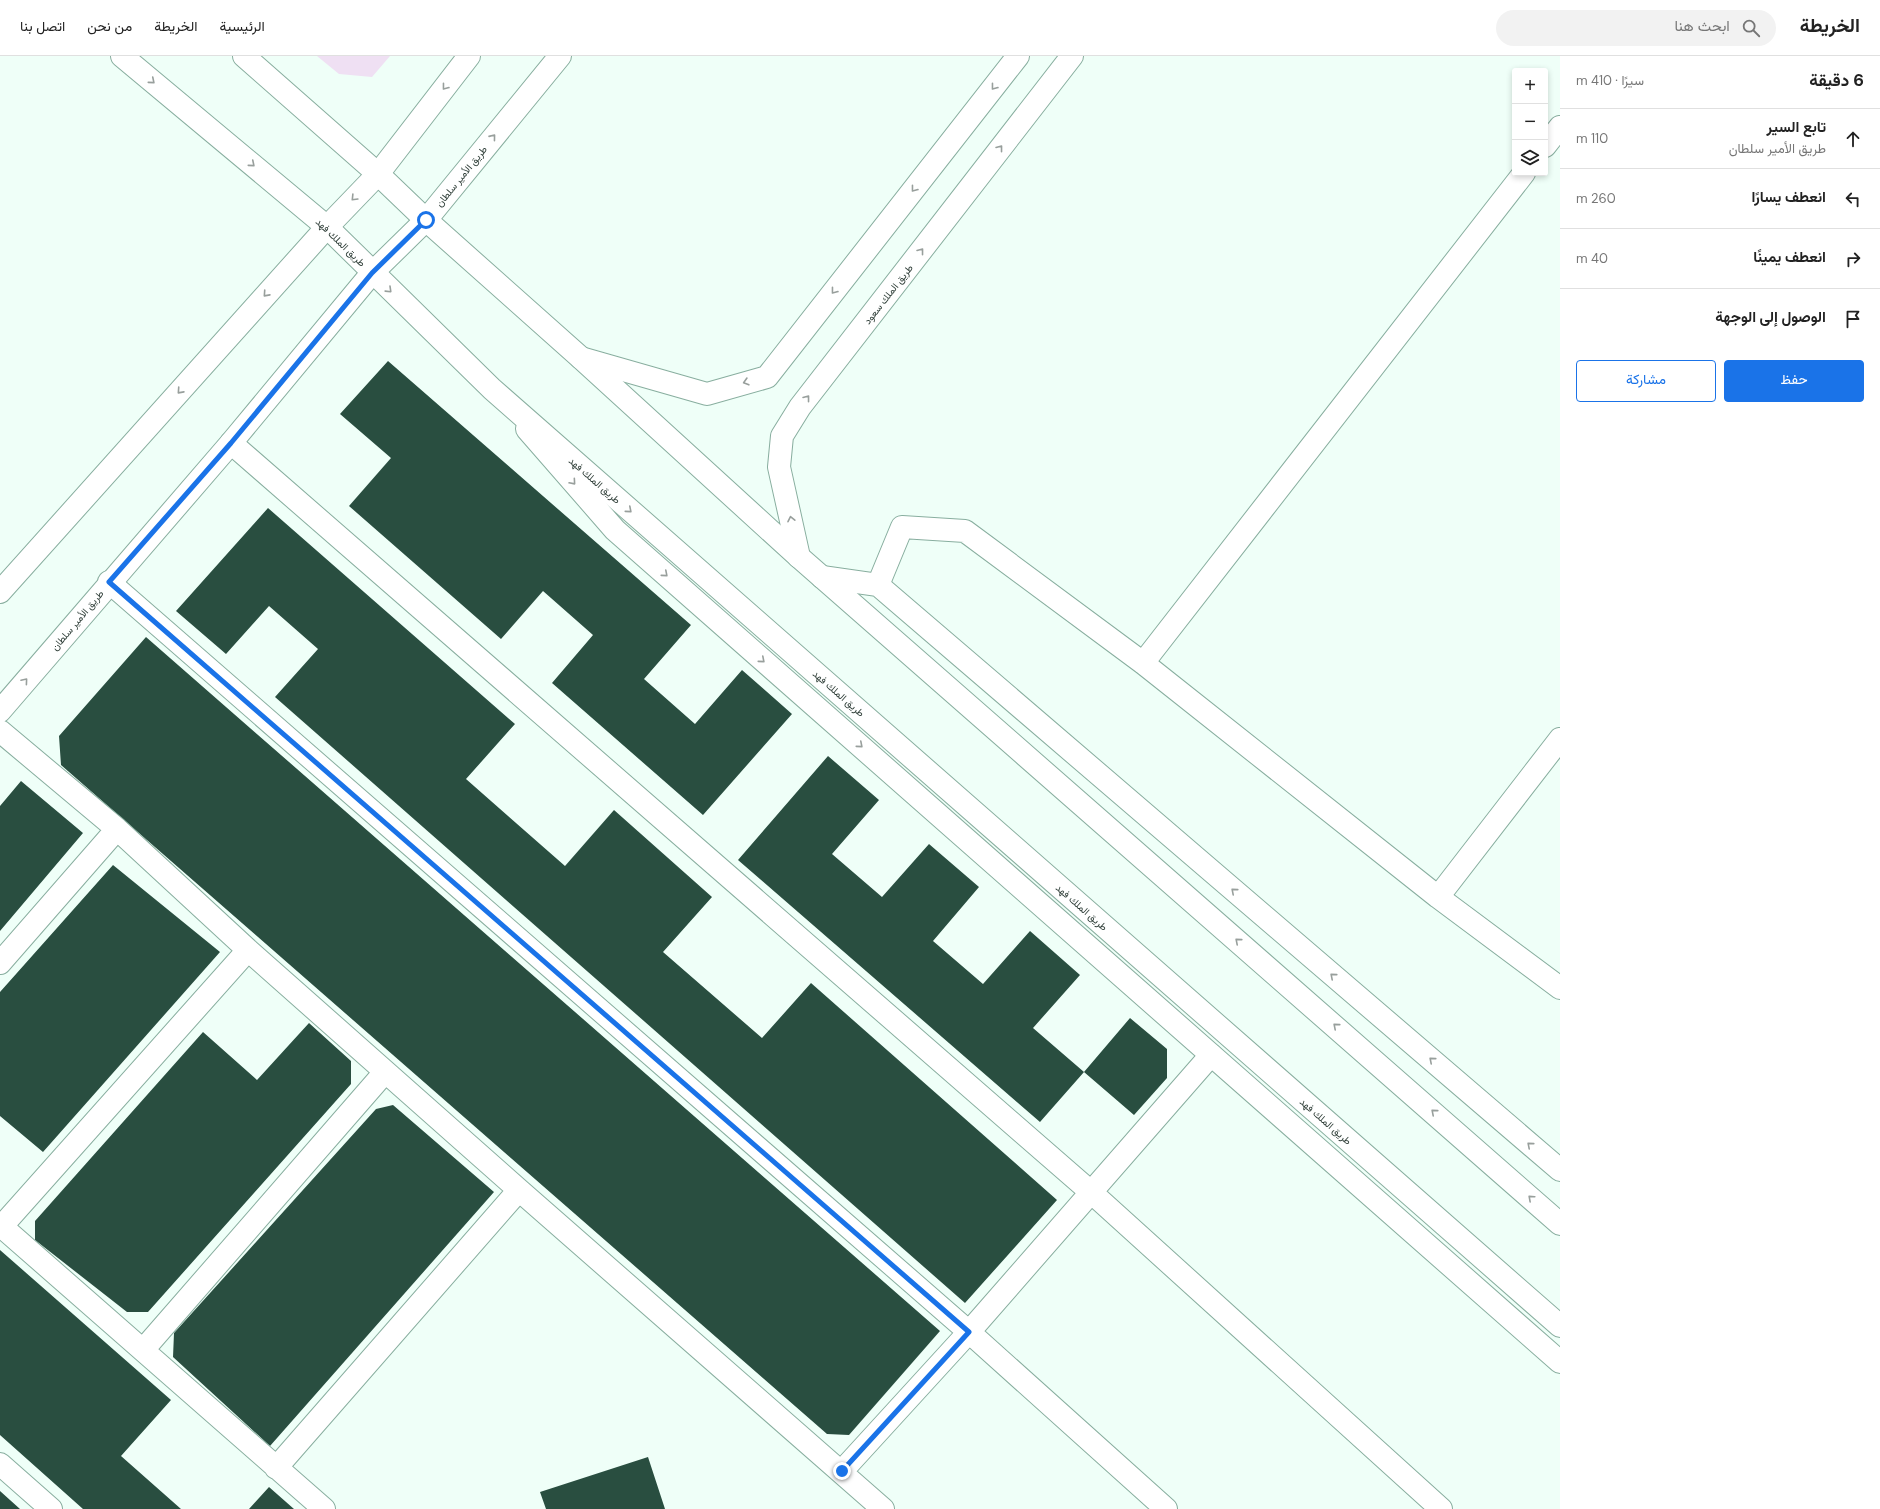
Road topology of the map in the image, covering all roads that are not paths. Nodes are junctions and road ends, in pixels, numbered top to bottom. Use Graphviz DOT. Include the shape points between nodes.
graph roads {
  1 [pos="122,56"];
  2 [pos="244,56"];
  3 [pos="469,56"];
  4 [pos="560,56"];
  5 [pos="1018,56"];
  6 [pos="1072,56"];
  7 [pos="1560,127"];
  8 [pos="1548,142"];
  9 [pos="378,174"];
  10 [pos="1522,176"];
  11 [pos="426,220"];
  12 [pos="326,227"];
  13 [pos="372,273"];
  14 [pos="581,358"];
  15 [pos="492,389"];
  16 [pos="231,443"];
  17 [pos="799,557"];
  18 [pos="822,577"];
  19 [pos="109,582"];
  20 [pos="878,585"];
  21 [pos="0,592"];
  22 [pos="1143,663"];
  23 [pos="0,711"];
  24 [pos="0,731"];
  25 [pos="1560,739"];
  26 [pos="117,829"];
  27 [pos="1438,897"];
  28 [pos="248,950"];
  29 [pos="0,963"];
  30 [pos="1560,988"];
  31 [pos="1212,1055"];
  32 [pos="385,1072"];
  33 [pos="1560,1170"];
  34 [pos="519,1190"];
  35 [pos="1092,1193"];
  36 [pos="1560,1224"];
  37 [pos="1,1226"];
  38 [pos="1560,1326"];
  39 [pos="969,1332"];
  40 [pos="143,1350"];
  41 [pos="1560,1362"];
  42 [pos="0,1464"];
  43 [pos="276,1468"];
  44 [pos="842,1471"];
  45 [pos="51,1509"];
  46 [pos="324,1509"];
  47 [pos="883,1509"];
  48 [pos="1166,1509"];
  49 [pos="1441,1509"];
  1 -- 12 [label="main road, طريق الملك فهد, one-way"];
  2 -- 9 [label="main road"];
  3 -- 9 [label="main road, one-way"];
  11 -- 4 [label="main road, طريق الأمير سلطان, one-way"];
  5 -- 14 [label="main road, one-way" via="767,376 707,394"];
  17 -- 6 [label="main road, طريق الملك سعود, one-way" via="779,467 782,436 800,406"];
  7 -- 8 [label="main road"];
  9 -- 11 [label="main road"];
  9 -- 12 [label="main road, one-way"];
  10 -- 22 [label="main road"];
  11 -- 13 [label="main road, طريق الأمير سلطان"];
  11 -- 14 [label="main road"];
  12 -- 13 [label="main road, طريق الملك فهد"];
  12 -- 21 [label="main road, one-way"];
  13 -- 15 [label="main road, طريق الملك فهد, one-way"];
  13 -- 16 [label="main road, طريق الأمير سلطان"];
  14 -- 17 [label="main road"];
  15 -- 31 [label="main road, one-way" via="615,530"];
  15 -- 38 [label="main road, طريق الملك فهد, one-way"];
  16 -- 19 [label="main road, طريق الأمير سلطان"];
  16 -- 35 [label="main road"];
  17 -- 18 [label="main road"];
  18 -- 20 [label="main road"];
  36 -- 18 [label="main road, one-way"];
  23 -- 19 [label="main road, طريق الأمير سلطان, one-way"];
  19 -- 39 [label="main road"];
  20 -- 22 [label="main road" via="902,527 965,531"];
  33 -- 20 [label="main road, one-way"];
  22 -- 27 [label="main road"];
  24 -- 26 [label="main road"];
  25 -- 27 [label="main road"];
  26 -- 28 [label="main road"];
  26 -- 29 [label="main road"];
  27 -- 30 [label="main road"];
  28 -- 32 [label="main road"];
  28 -- 37 [label="main road"];
  31 -- 35 [label="main road"];
  31 -- 41 [label="main road"];
  32 -- 34 [label="main road"];
  32 -- 40 [label="main road"];
  34 -- 43 [label="main road"];
  34 -- 44 [label="main road"];
  35 -- 39 [label="main road"];
  35 -- 49 [label="main road"];
  37 -- 40 [label="main road"];
  39 -- 44 [label="main road"];
  39 -- 48 [label="main road"];
  40 -- 43 [label="main road"];
  42 -- 45 [label="main road"];
  43 -- 46 [label="main road"];
  44 -- 47 [label="main road"];
}
